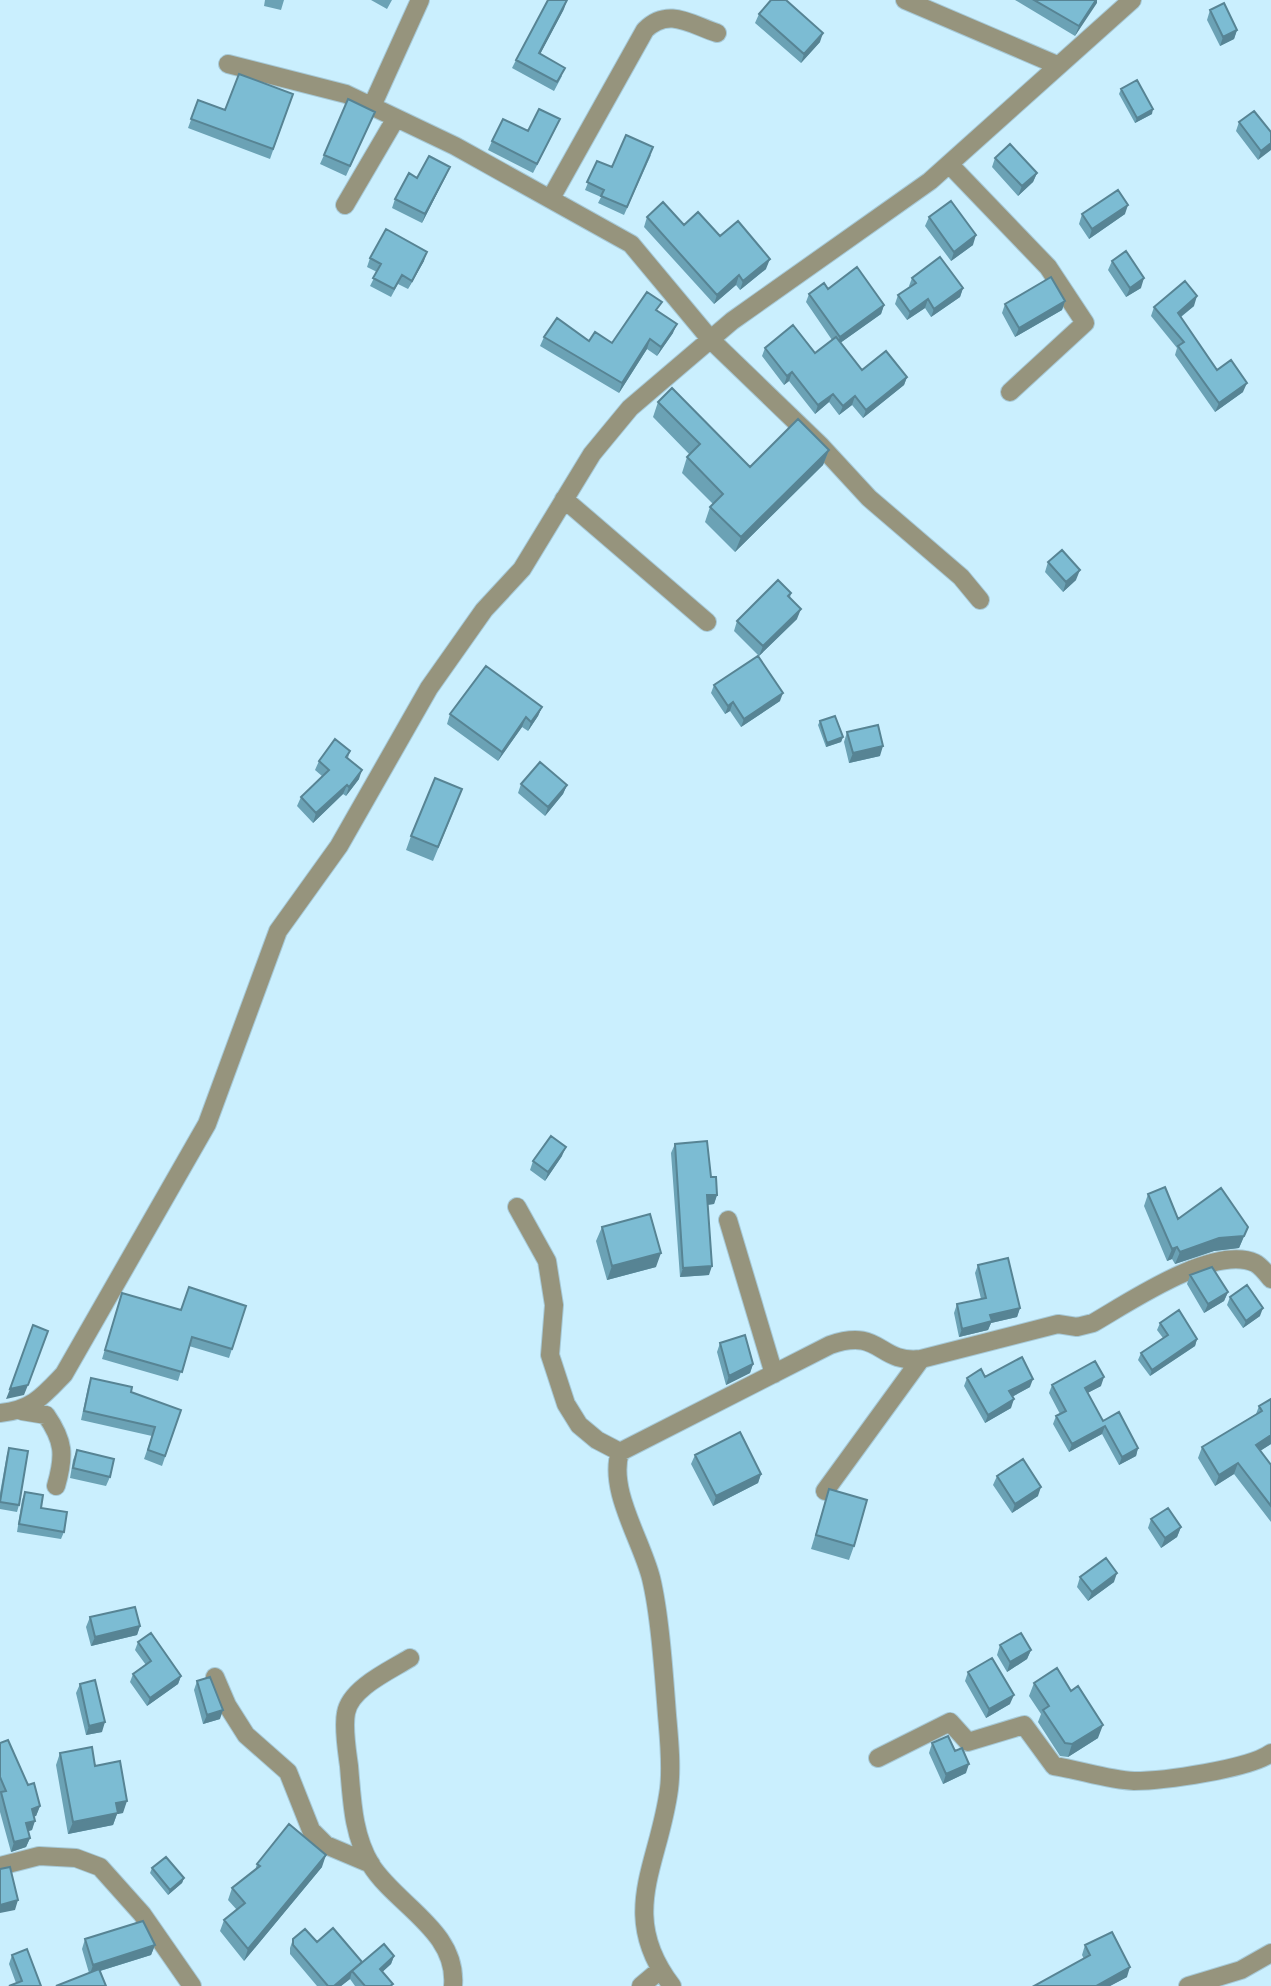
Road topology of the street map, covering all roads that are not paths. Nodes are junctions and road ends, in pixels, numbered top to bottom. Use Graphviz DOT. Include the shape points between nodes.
graph roads {
  1 [pos="421,0"];
  2 [pos="905,0"];
  3 [pos="1132,0"];
  4 [pos="717,33"];
  5 [pos="228,64"];
  6 [pos="1057,65"];
  7 [pos="372,106"];
  8 [pos="396,118"];
  9 [pos="950,164"];
  10 [pos="551,198"];
  11 [pos="345,205"];
  12 [pos="711,340"];
  13 [pos="1010,392"];
  14 [pos="564,499"];
  15 [pos="980,600"];
  16 [pos="707,622"];
  17 [pos="517,1207"];
  18 [pos="728,1220"];
  19 [pos="1271,1279"];
  20 [pos="921,1359"];
  21 [pos="774,1374"];
  22 [pos="22,1411"];
  23 [pos="0,1413"];
  24 [pos="620,1452"];
  25 [pos="56,1486"];
  26 [pos="825,1491"];
  27 [pos="410,1658"];
  28 [pos="215,1677"];
  29 [pos="1271,1753"];
  30 [pos="878,1758"];
  31 [pos="371,1864"];
  32 [pos="0,1866"];
  33 [pos="1271,1953"];
  34 [pos="660,1970"];
  35 [pos="192,1986"];
  36 [pos="453,1986"];
  37 [pos="641,1986"];
  38 [pos="672,1986"];
  39 [pos="1188,1986"];
  1 -- 7 [label="street"];
  2 -- 6 [label="street"];
  3 -- 6 [label="street"];
  4 -- 10 [label="street" via="666,16 650,24"];
  5 -- 7 [label="street" via="346,94"];
  6 -- 9 [label="street"];
  7 -- 8 [label="street"];
  8 -- 10 [label="street"];
  8 -- 11 [label="street"];
  9 -- 12 [label="street"];
  9 -- 13 [label="street" via="1048,267 1085,323"];
  10 -- 12 [label="street" via="631,244"];
  12 -- 14 [label="street" via="629,408"];
  12 -- 15 [label="street" via="869,498 961,577"];
  14 -- 16 [label="street"];
  14 -- 22 [label="street" via="522,569 484,610 429,688 339,846 278,931 207,1124 64,1374"];
  17 -- 24 [label="street" via="547,1261 554,1305 550,1355 566,1404 579,1425"];
  18 -- 21 [label="street"];
  19 -- 20 [label="street" via="1255,1263 1207,1265 1185,1272 1093,1323 1058,1324"];
  20 -- 21 [label="street" via="901,1362 868,1340 849,1338"];
  20 -- 26 [label="street"];
  21 -- 24 [label="street"];
  22 -- 23 [label="street"];
  22 -- 25 [label="street" via="46,1415 59,1434 63,1462"];
  24 -- 34 [label="street" via="614,1468 618,1490 652,1580 667,1716 669,1788 642,1911"];
  27 -- 31 [label="street" via="358,1694 346,1712 354,1825"];
  28 -- 31 [label="street" via="246,1735 288,1772 311,1830 326,1845"];
  29 -- 30 [label="street" via="1259,1762 1230,1768 1134,1781 1054,1766 1024,1725 968,1742 950,1722"];
  31 -- 36 [label="street" via="394,1893 430,1923 447,1957"];
  32 -- 35 [label="street" via="39,1856 76,1858 100,1867 142,1913"];
  33 -- 39 [label="street" via="1241,1970"];
  34 -- 37 [label="street"];
  34 -- 38 [label="street"];
}
